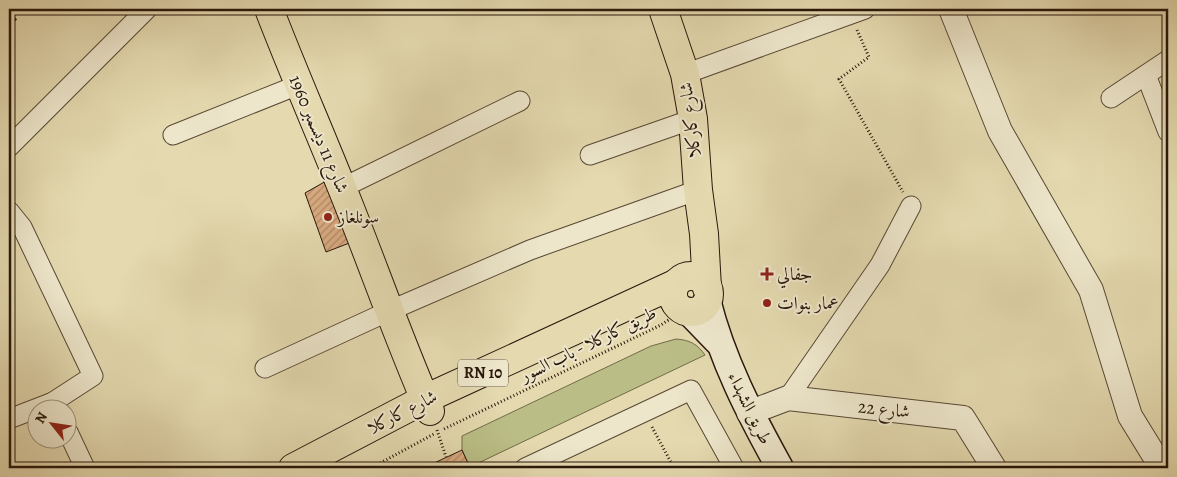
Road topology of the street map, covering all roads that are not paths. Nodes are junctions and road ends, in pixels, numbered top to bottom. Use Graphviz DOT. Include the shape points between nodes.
graph roads {
  1 [pos="147,9"];
  2 [pos="269,9"];
  3 [pos="663,9"];
  4 [pos="951,9"];
  5 [pos="858,11"];
  6 [pos="1168,60"];
  7 [pos="685,74"];
  8 [pos="1146,75"];
  9 [pos="298,85"];
  10 [pos="1111,98"];
  11 [pos="520,101"];
  12 [pos="692,119"];
  13 [pos="1168,132"];
  14 [pos="173,135"];
  15 [pos="9,147"];
  16 [pos="590,155"];
  17 [pos="342,188"];
  18 [pos="698,190"];
  19 [pos="911,206"];
  20 [pos="9,211"];
  21 [pos="688,296"];
  22 [pos="388,311"];
  23 [pos="265,368"];
  24 [pos="788,398"];
  25 [pos="63,400"];
  26 [pos="749,413"];
  27 [pos="28,414"];
  28 [pos="431,414"];
  29 [pos="9,419"];
  30 [pos="76,450"];
  31 [pos="85,468"];
  32 [pos="293,468"];
  33 [pos="322,468"];
  34 [pos="525,468"];
  35 [pos="734,468"];
  36 [pos="780,468"];
  37 [pos="994,468"];
  38 [pos="1162,468"];
  1 -- 15 [label="street"];
  2 -- 9 [label="main road, شارع 11 ديسمبر 1960"];
  3 -- 7 [label="main road, شارع كاركلا"];
  4 -- 38 [label="street" via="1000,131 1092,290 1130,416"];
  5 -- 7 [label="street"];
  6 -- 8 [label="street"];
  7 -- 12 [label="main road, شارع كاركلا"];
  8 -- 10 [label="street"];
  8 -- 13 [label="street"];
  9 -- 14 [label="street"];
  9 -- 17 [label="main road, شارع 11 ديسمبر 1960"];
  11 -- 17 [label="street"];
  12 -- 16 [label="street"];
  12 -- 18 [label="main road, شارع كاركلا"];
  17 -- 22 [label="main road, شارع 11 ديسمبر 1960"];
  18 -- 21 [label="main road, شارع كاركلا" via="704,234"];
  18 -- 22 [label="street" via="530,250"];
  19 -- 24 [label="street" via="880,265"];
  20 -- 25 [label="street" via="22,227 94,376"];
  21 -- 26 [label="main road, طريق الشهداء" via="722,348"];
  21 -- 28 [label="main road, شارع كاركلا / RN 10" via="641,312"];
  22 -- 23 [label="street"];
  22 -- 28 [label="main road, شارع 11 ديسمبر 1960"];
  24 -- 26 [label="street, شارع 22"];
  24 -- 37 [label="street, شارع 22" via="963,418"];
  26 -- 36 [label="main road, طريق الشهداء"];
  27 -- 29 [label="street"];
  28 -- 32 [label="main road, شارع كاركلا / RN 10"];
  28 -- 33 [label="main road, شارع كاركلا / RN 10"];
  30 -- 31 [label="street"];
  34 -- 35 [label="street" via="691,390"];
}
